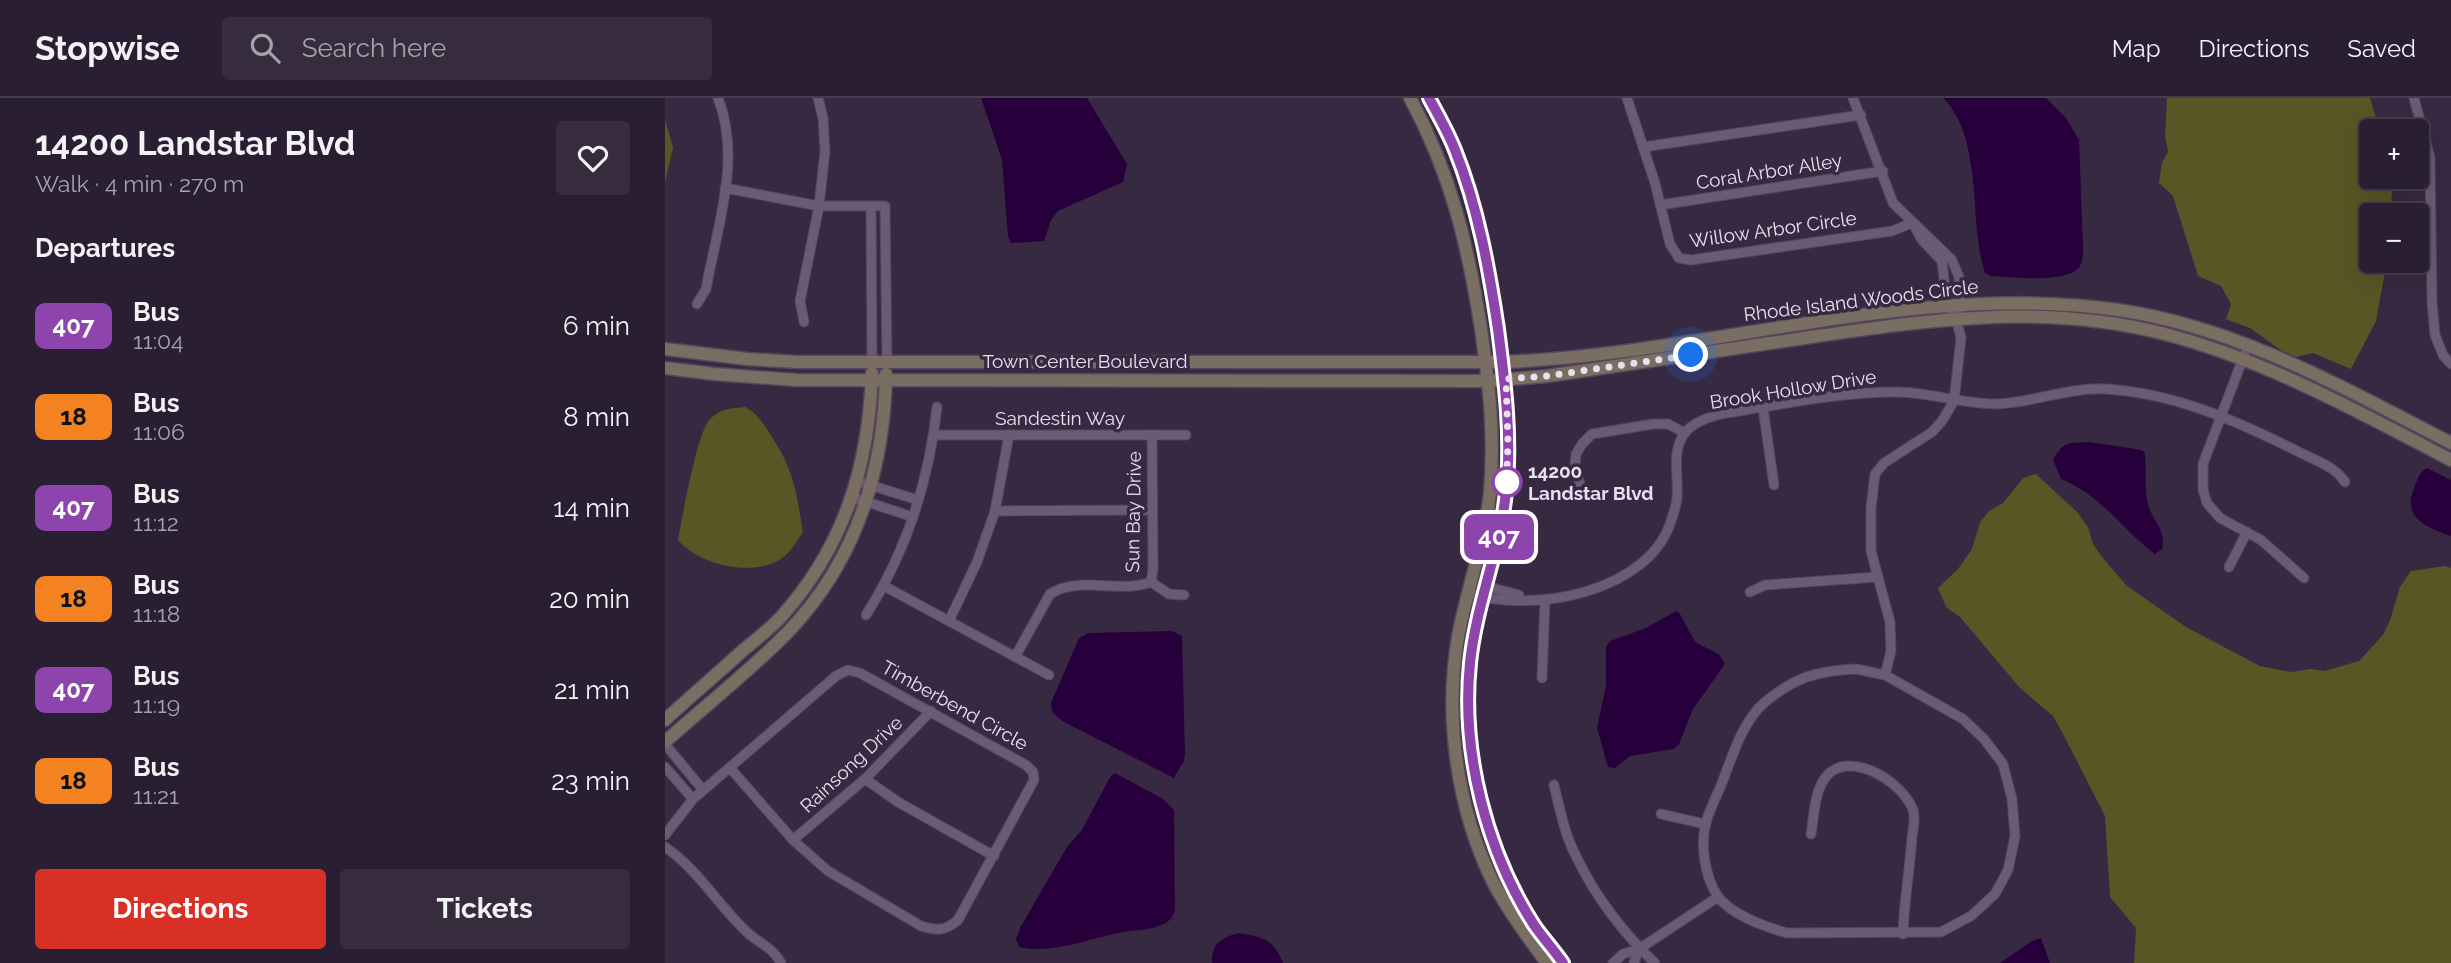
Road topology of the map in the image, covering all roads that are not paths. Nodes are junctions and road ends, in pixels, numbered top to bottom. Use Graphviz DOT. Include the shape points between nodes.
graph roads {
  1 [pos="719,98"];
  2 [pos="818,98"];
  3 [pos="1410,98"];
  4 [pos="1429,98"];
  5 [pos="1627,98"];
  6 [pos="1853,98"];
  7 [pos="2414,98"];
  8 [pos="1861,115"];
  9 [pos="1643,148"];
  10 [pos="1883,171"];
  11 [pos="725,188"];
  12 [pos="1660,205"];
  13 [pos="819,206"];
  14 [pos="871,206"];
  15 [pos="1912,223"];
  16 [pos="697,304"];
  17 [pos="1954,305"];
  18 [pos="2118,310"];
  19 [pos="1956,318"];
  20 [pos="804,322"];
  21 [pos="2115,324"];
  22 [pos="2248,345"];
  23 [pos="665,349"];
  24 [pos="2243,358"];
  25 [pos="872,362"];
  26 [pos="887,362"];
  27 [pos="1221,362"];
  28 [pos="1486,362"];
  29 [pos="1502,362"];
  30 [pos="2451,364"];
  31 [pos="665,368"];
  32 [pos="1506,379"];
  33 [pos="871,380"];
  34 [pos="886,380"];
  35 [pos="1221,380"];
  36 [pos="1488,381"];
  37 [pos="1954,401"];
  38 [pos="937,407"];
  39 [pos="1763,408"];
  40 [pos="2220,417"];
  41 [pos="1685,433"];
  42 [pos="934,435"];
  43 [pos="1009,435"];
  44 [pos="1151,435"];
  45 [pos="1186,435"];
  46 [pos="2451,443"];
  47 [pos="2451,460"];
  48 [pos="857,481"];
  49 [pos="2345,482"];
  50 [pos="872,485"];
  51 [pos="1580,485"];
  52 [pos="1774,485"];
  53 [pos="852,497"];
  54 [pos="918,500"];
  55 [pos="867,502"];
  56 [pos="995,510"];
  57 [pos="1152,510"];
  58 [pos="912,517"];
  59 [pos="2247,532"];
  60 [pos="2228,567"];
  61 [pos="1877,577"];
  62 [pos="2304,578"];
  63 [pos="1151,582"];
  64 [pos="884,586"];
  65 [pos="1470,587"];
  66 [pos="1484,592"];
  67 [pos="1750,592"];
  68 [pos="1184,595"];
  69 [pos="1545,600"];
  70 [pos="866,615"];
  71 [pos="949,621"];
  72 [pos="1015,657"];
  73 [pos="1049,675"];
  74 [pos="1885,675"];
  75 [pos="1542,678"];
  76 [pos="931,712"];
  77 [pos="665,720"];
  78 [pos="665,743"];
  79 [pos="665,767"];
  80 [pos="731,769"];
  81 [pos="865,779"];
  82 [pos="1554,785"];
  83 [pos="703,790"];
  84 [pos="694,799"];
  85 [pos="1661,814"];
  86 [pos="1705,824"];
  87 [pos="1811,834"];
  88 [pos="665,835"];
  89 [pos="793,840"];
  90 [pos="665,847"];
  91 [pos="994,856"];
  92 [pos="1718,897"];
  93 [pos="1903,934"];
  94 [pos="1639,948"];
  95 [pos="781,963"];
  96 [pos="1547,963"];
  97 [pos="1563,963"];
  98 [pos="1613,963"];
  99 [pos="1634,963"];
  100 [pos="1655,963"];
  1 -- 11 [label="street" via="728,132"];
  2 -- 13 [label="street" via="825,150"];
  3 -- 28 [label="main road" via="1439,157 1463,230"];
  4 -- 29 [label="main road" via="1455,151 1479,224"];
  5 -- 9 [label="street, Willow Arbor Circle"];
  6 -- 8 [label="street"];
  7 -- 30 [label="street" via="2430,158 2435,335"];
  8 -- 9 [label="street"];
  8 -- 10 [label="street"];
  9 -- 12 [label="street, Willow Arbor Circle"];
  10 -- 12 [label="street, Coral Arbor Alley"];
  10 -- 15 [label="street" via="1893,203"];
  11 -- 13 [label="street"];
  11 -- 16 [label="street" via="706,289"];
  12 -- 15 [label="street, Willow Arbor Circle" via="1670,244 1679,258 1692,260 1892,230"];
  13 -- 14 [label="street"];
  13 -- 20 [label="street" via="800,301"];
  14 -- 25 [label="street"];
  14 -- 26 [label="street" via="885,206"];
  15 -- 17 [label="street" via="1942,261"];
  15 -- 17 [label="street" via="1952,260 1959,277"];
  17 -- 18 [label="main road, Rhode Island Woods Circle" via="2041,303"];
  17 -- 19 [label="street"];
  17 -- 29 [label="main road, Rhode Island Woods Circle" via="1612,352"];
  18 -- 21 [label="street"];
  18 -- 22 [label="main road, Rhode Island Woods Circle"];
  19 -- 21 [label="main road, Rhode Island Woods Circle" via="2041,317"];
  19 -- 32 [label="main road, Rhode Island Woods Circle"];
  19 -- 37 [label="street" via="1961,338"];
  21 -- 24 [label="main road, Rhode Island Woods Circle"];
  22 -- 24 [label="street"];
  22 -- 46 [label="main road, Rhode Island Woods Circle"];
  23 -- 25 [label="main road, Town Center Boulevard" via="747,359"];
  24 -- 40 [label="street"];
  24 -- 47 [label="main road, Rhode Island Woods Circle"];
  25 -- 26 [label="main road, Town Center Boulevard"];
  25 -- 33 [label="main road"];
  26 -- 27 [label="main road, Town Center Boulevard"];
  26 -- 34 [label="main road"];
  27 -- 28 [label="main road, Town Center Boulevard"];
  27 -- 35 [label="main road"];
  28 -- 29 [label="main road, Town Center Boulevard"];
  28 -- 36 [label="main road"];
  29 -- 32 [label="main road"];
  31 -- 33 [label="main road, Town Center Boulevard" via="754,378"];
  32 -- 36 [label="main road, Town Center Boulevard"];
  32 -- 66 [label="main road" via="1506,492"];
  33 -- 34 [label="main road, Town Center Boulevard"];
  33 -- 48 [label="main road" via="865,454"];
  34 -- 35 [label="main road, Town Center Boulevard"];
  34 -- 50 [label="main road" via="882,440"];
  35 -- 36 [label="main road, Town Center Boulevard"];
  36 -- 65 [label="main road" via="1490,493"];
  37 -- 39 [label="street, Brook Hollow Drive" via="1898,392"];
  37 -- 40 [label="street, Brook Hollow Drive" via="2007,403 2071,390 2105,389 2145,393"];
  37 -- 61 [label="street" via="1943,422 1875,474 1871,551"];
  38 -- 42 [label="street"];
  39 -- 41 [label="street, Brook Hollow Drive" via="1713,416"];
  39 -- 52 [label="street"];
  40 -- 49 [label="street, Brook Hollow Drive" via="2332,469"];
  40 -- 59 [label="street" via="2203,464 2203,490 2215,514"];
  41 -- 51 [label="street" via="1668,424 1653,424 1592,434 1576,454"];
  41 -- 69 [label="street" via="1676,453 1677,499 1659,545 1641,565 1618,579 1582,593"];
  42 -- 43 [label="street, Sandestin Way"];
  42 -- 54 [label="street"];
  43 -- 44 [label="street, Sandestin Way"];
  43 -- 56 [label="street"];
  44 -- 45 [label="street, Sandestin Way"];
  44 -- 57 [label="street, Sun Bay Drive"];
  48 -- 50 [label="street"];
  48 -- 53 [label="main road"];
  50 -- 54 [label="street"];
  50 -- 55 [label="main road"];
  53 -- 55 [label="street"];
  53 -- 77 [label="main road" via="836,538 787,610"];
  54 -- 58 [label="street"];
  55 -- 58 [label="street"];
  55 -- 78 [label="main road" via="849,544 812,605"];
  56 -- 57 [label="street"];
  56 -- 71 [label="street"];
  57 -- 63 [label="street, Sun Bay Drive"];
  58 -- 64 [label="street"];
  59 -- 60 [label="street"];
  59 -- 62 [label="street"];
  61 -- 67 [label="street" via="1765,585"];
  61 -- 74 [label="street" via="1890,622 1891,651"];
  63 -- 68 [label="street" via="1169,594"];
  63 -- 72 [label="street, Sun Bay Drive" via="1138,587 1059,588 1050,594"];
  64 -- 70 [label="street"];
  64 -- 71 [label="street"];
  65 -- 66 [label="street"];
  65 -- 96 [label="main road" via="1454,673 1459,777 1474,837 1495,884"];
  66 -- 69 [label="street"];
  66 -- 97 [label="main road" via="1470,664 1469,715 1476,776 1490,831 1509,878 1534,925"];
  69 -- 75 [label="street"];
  71 -- 72 [label="street"];
  72 -- 73 [label="street"];
  74 -- 86 [label="street" via="1856,669 1824,671 1793,682 1762,705 1746,728"];
  74 -- 93 [label="street" via="1963,719 1984,739 2003,764 2015,836 2008,870 1995,894 1971,916 1941,932"];
  76 -- 80 [label="street, Timberbend Circle" via="848,670"];
  76 -- 81 [label="street, Rainsong Drive"];
  76 -- 91 [label="street, Timberbend Circle" via="1033,772 1032,787"];
  78 -- 83 [label="street"];
  79 -- 84 [label="street"];
  80 -- 83 [label="street, Timberbend Circle"];
  80 -- 89 [label="street, Timberbend Circle"];
  81 -- 89 [label="street, Rainsong Drive"];
  81 -- 91 [label="street"];
  82 -- 94 [label="street" via="1576,858"];
  83 -- 84 [label="street, Timberbend Circle"];
  84 -- 88 [label="street, Timberbend Circle"];
  85 -- 86 [label="street"];
  86 -- 92 [label="street" via="1706,860"];
  87 -- 93 [label="street" via="1823,780 1834,770 1864,767 1896,785 1908,798 1914,814"];
  89 -- 91 [label="street, Timberbend Circle" via="828,871 935,931 958,920"];
  90 -- 95 [label="street" via="683,859"];
  92 -- 93 [label="street" via="1763,926 1787,933"];
  92 -- 94 [label="street"];
  94 -- 98 [label="street"];
  94 -- 99 [label="street"];
  94 -- 100 [label="street"];
}
